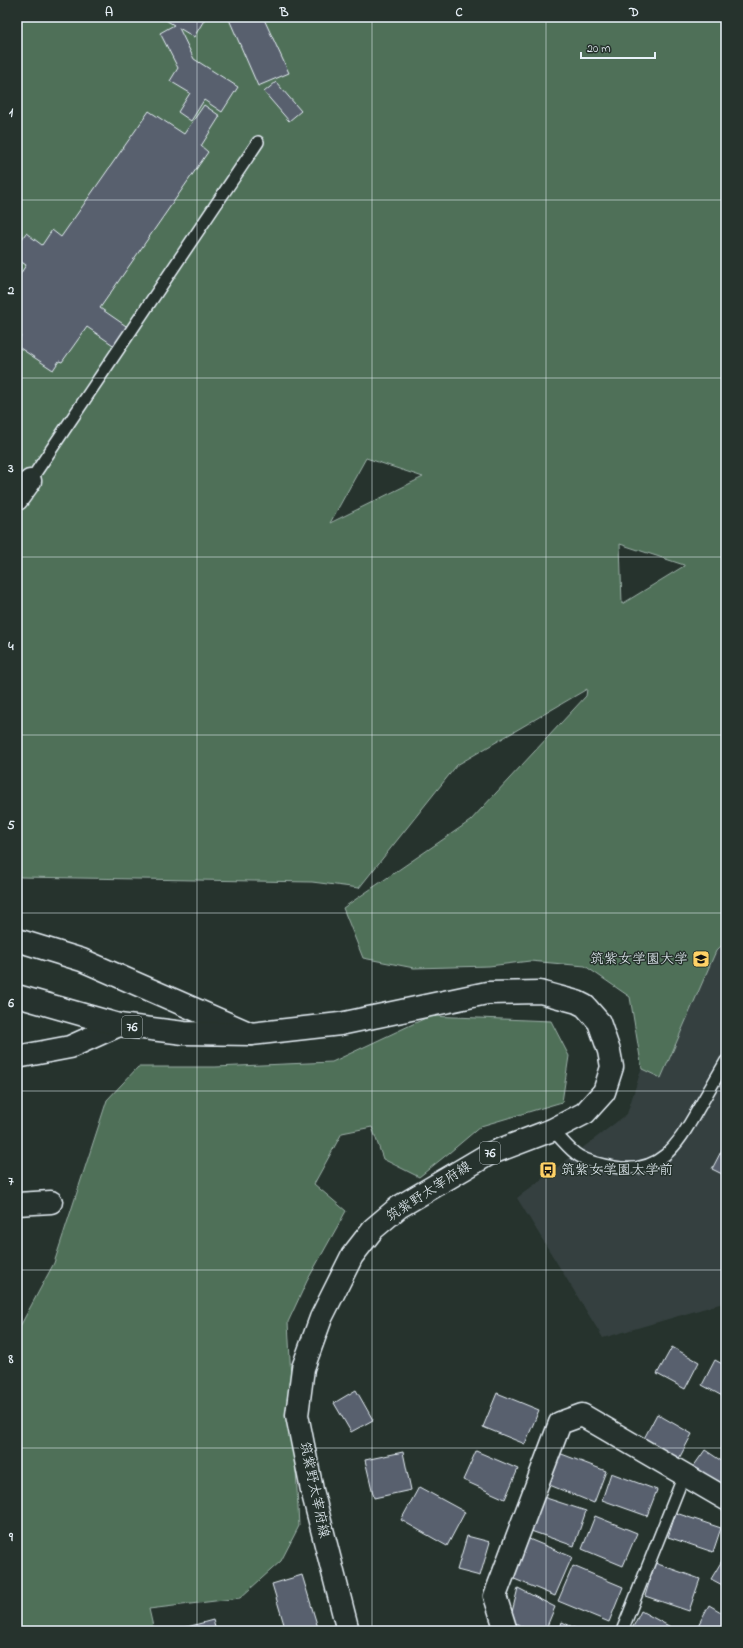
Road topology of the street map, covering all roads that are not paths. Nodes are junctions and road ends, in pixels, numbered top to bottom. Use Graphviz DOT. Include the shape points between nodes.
graph roads {
  1 [pos="258,142"];
  2 [pos="30,482"];
  3 [pos="17,499"];
  4 [pos="17,940"];
  5 [pos="17,996"];
  6 [pos="119,1025"];
  7 [pos="251,1034"];
  8 [pos="17,1056"];
  9 [pos="726,1061"];
  10 [pos="552,1130"];
  11 [pos="51,1202"];
  12 [pos="17,1204"];
  13 [pos="684,1476"];
  14 [pos="726,1499"];
  15 [pos="348,1631"];
  16 [pos="506,1631"];
  17 [pos="622,1631"];
  1 -- 2 [label="lane"];
  2 -- 3 [label="main road"];
  4 -- 7 [label="main road" via="82,960"];
  5 -- 6 [label="main road, 筑紫野太宰府線 / 76"];
  6 -- 7 [label="main road, 筑紫野太宰府線 / 76" via="184,1033"];
  6 -- 8 [label="main road" via="70,1047"];
  7 -- 10 [label="main road, 筑紫野太宰府線 / 76" via="340,1024 487,993 540,992 577,1002 585,1006 599,1022 612,1067 604,1092 595,1103 585,1113"];
  9 -- 10 [label="lane" via="684,1134 671,1151 648,1165 637,1169 602,1165 578,1156"];
  10 -- 15 [label="main road, 筑紫野太宰府線 / 76" via="489,1154 399,1207 373,1229 352,1256 321,1318 303,1368 297,1414 312,1490"];
  11 -- 12 [label="main road"];
  13 -- 14 [label="main road"];
  13 -- 16 [label="main road" via="582,1415 560,1423 495,1596"];
  13 -- 17 [label="lane"];
}
